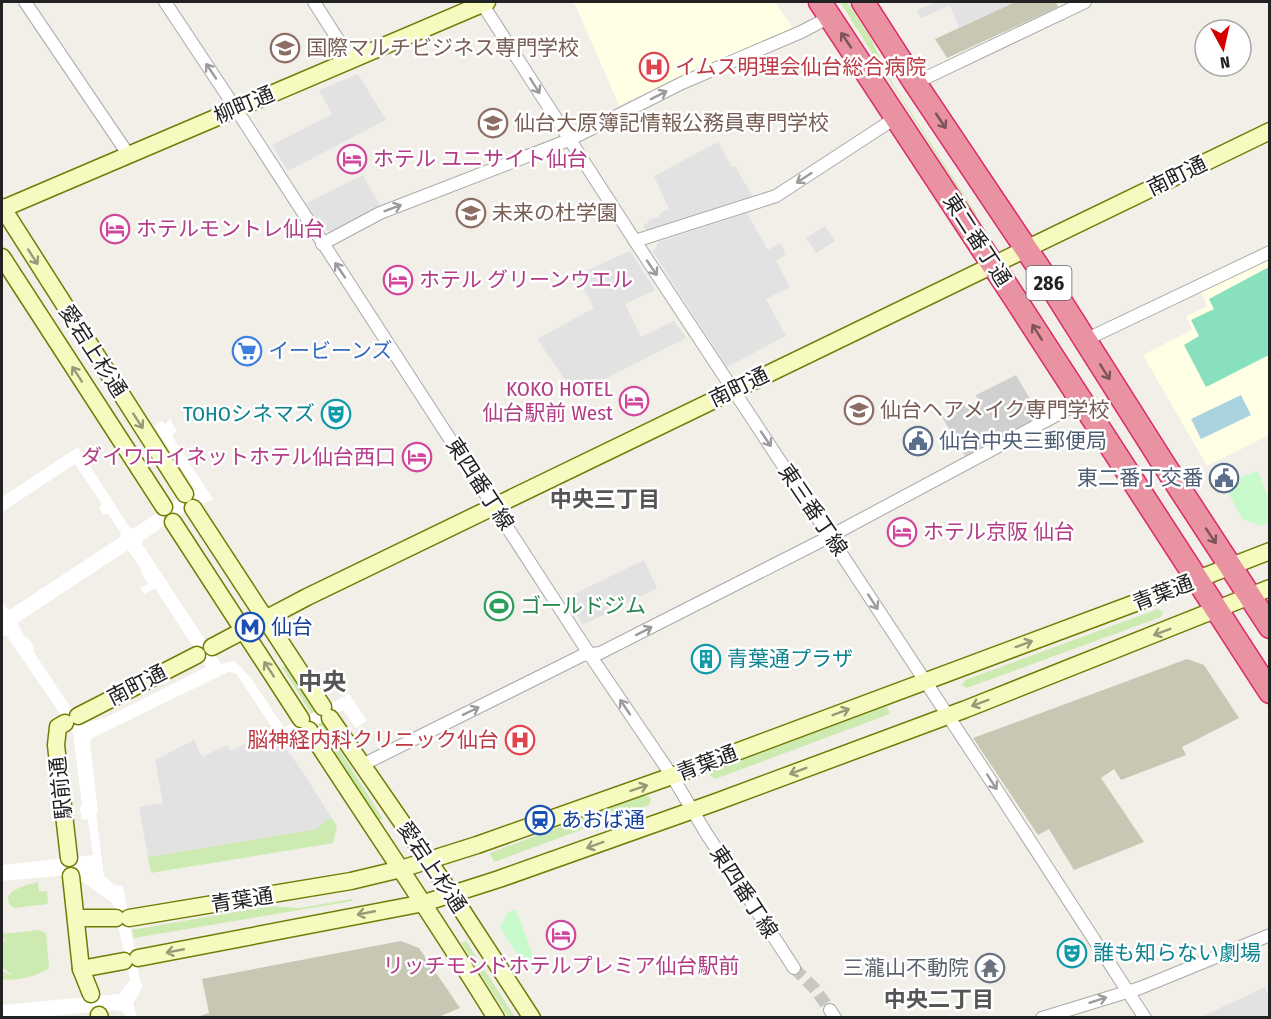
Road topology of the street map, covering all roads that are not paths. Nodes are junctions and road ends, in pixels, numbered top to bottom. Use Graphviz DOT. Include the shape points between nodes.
graph roads {
  1 [pos="25,2"];
  2 [pos="165,2"];
  3 [pos="314,2"];
  4 [pos="483,2"];
  5 [pos="863,2"];
  6 [pos="1085,2"];
  7 [pos="825,9"];
  8 [pos="351,60"];
  9 [pos="915,83"];
  10 [pos="236,109"];
  11 [pos="897,117"];
  12 [pos="1269,131"];
  13 [pos="569,140"];
  14 [pos="128,154"];
  15 [pos="2,208"];
  16 [pos="635,241"];
  17 [pos="322,244"];
  18 [pos="1026,249"];
  19 [pos="1269,252"];
  20 [pos="2,257"];
  21 [pos="993,265"];
  22 [pos="1084,340"];
  23 [pos="733,390"];
  24 [pos="1081,402"];
  25 [pos="494,506"];
  26 [pos="164,507"];
  27 [pos="173,522"];
  28 [pos="830,536"];
  29 [pos="1269,551"];
  30 [pos="1232,566"];
  31 [pos="1197,580"];
  32 [pos="1260,592"];
  33 [pos="1216,611"];
  34 [pos="265,619"];
  35 [pos="1269,627"];
  36 [pos="244,630"];
  37 [pos="591,655"];
  38 [pos="925,681"];
  39 [pos="1269,692"];
  40 [pos="948,715"];
  41 [pos="71,720"];
  42 [pos="362,765"];
  43 [pos="672,776"];
  44 [pos="693,810"];
  45 [pos="69,858"];
  46 [pos="428,860"];
  47 [pos="401,869"];
  48 [pos="70,876"];
  49 [pos="452,895"];
  50 [pos="424,903"];
  51 [pos="76,918"];
  52 [pos="1269,935"];
  53 [pos="794,968"];
  54 [pos="81,969"];
  55 [pos="1127,991"];
  56 [pos="91,994"];
  57 [pos="496,1017"];
  58 [pos="532,1017"];
  59 [pos="1042,1017"];
  60 [pos="1145,1017"];
  1 -- 14 [label="street"];
  10 -- 2 [label="street, 東四番丁線, one-way"];
  3 -- 8 [label="street"];
  4 -- 8 [label="street, 柳町通"];
  4 -- 13 [label="street, 東三番丁線, one-way"];
  5 -- 9 [label="highway, 東二番丁通 / 286"];
  6 -- 9 [label="street"];
  11 -- 7 [label="highway, 東二番丁通 / 286, one-way"];
  13 -- 7 [label="street, one-way" via="682,83 801,32"];
  8 -- 10 [label="street, 柳町通"];
  9 -- 18 [label="highway, 東二番丁通 / 286, one-way"];
  10 -- 14 [label="street, 柳町通"];
  10 -- 17 [label="street, 東四番丁線"];
  11 -- 16 [label="street, one-way" via="776,196"];
  11 -- 21 [label="highway, 東二番丁通 / 286"];
  12 -- 18 [label="street, 南町通"];
  13 -- 16 [label="street, 東三番丁線"];
  17 -- 13 [label="street, one-way" via="380,213"];
  14 -- 15 [label="street, 柳町通"];
  15 -- 34 [label="street, 愛宕上杉通, one-way"];
  16 -- 23 [label="street, 東三番丁線, one-way"];
  25 -- 17 [label="street, 東四番丁線, one-way"];
  18 -- 21 [label="street, 南町通"];
  18 -- 22 [label="highway, 東二番丁通 / 286"];
  19 -- 22 [label="street"];
  26 -- 20 [label="street, 愛宕上杉通, one-way"];
  21 -- 23 [label="street, 南町通"];
  24 -- 21 [label="highway, 東二番丁通 / 286, one-way"];
  22 -- 30 [label="highway, 東二番丁通 / 286, one-way"];
  23 -- 25 [label="street, 南町通"];
  23 -- 28 [label="street, 東三番丁線, one-way"];
  24 -- 28 [label="street"];
  24 -- 31 [label="highway, 東二番丁通 / 286"];
  25 -- 34 [label="street, 南町通"];
  25 -- 37 [label="street, 東四番丁線"];
  27 -- 36 [label="street, 愛宕上杉通"];
  37 -- 28 [label="street, one-way"];
  28 -- 38 [label="street, 東三番丁線, one-way"];
  29 -- 30 [label="street, 青葉通"];
  30 -- 31 [label="street, 青葉通"];
  30 -- 32 [label="highway, 東二番丁通 / 286"];
  31 -- 33 [label="highway, 東二番丁通 / 286"];
  38 -- 31 [label="street, 青葉通, one-way"];
  32 -- 33 [label="street, 青葉通"];
  32 -- 35 [label="highway, 東二番丁通 / 286"];
  33 -- 39 [label="highway, 東二番丁通 / 286"];
  33 -- 40 [label="street, 青葉通, one-way"];
  34 -- 36 [label="street, 南町通"];
  34 -- 42 [label="street, 愛宕上杉通"];
  36 -- 41 [label="street, 南町通"];
  47 -- 36 [label="street, 愛宕上杉通, one-way"];
  42 -- 37 [label="street, one-way" via="567,663"];
  43 -- 37 [label="street, 東四番丁線, one-way"];
  38 -- 40 [label="street, 東三番丁線"];
  43 -- 38 [label="street, 青葉通, one-way"];
  40 -- 44 [label="street, 青葉通, one-way"];
  40 -- 55 [label="street, 東三番丁線, one-way"];
  41 -- 45 [label="street, 駅前通" via="58,727 56,745"];
  42 -- 46 [label="street, 愛宕上杉通"];
  43 -- 44 [label="street, 東四番丁線"];
  46 -- 43 [label="street, 青葉通, one-way"];
  44 -- 49 [label="street, 青葉通, one-way"];
  44 -- 53 [label="street, 東四番丁線"];
  46 -- 47 [label="street, 青葉通"];
  46 -- 49 [label="street, 愛宕上杉通"];
  47 -- 50 [label="street, 愛宕上杉通"];
  47 -- 51 [label="street, 青葉通" via="351,881 123,918"];
  48 -- 51 [label="street"];
  49 -- 50 [label="street, 青葉通"];
  49 -- 58 [label="street, 愛宕上杉通"];
  50 -- 54 [label="street, 青葉通, one-way"];
  50 -- 57 [label="street, 愛宕上杉通"];
  51 -- 54 [label="street"];
  52 -- 55 [label="street"];
  54 -- 56 [label="street"];
  59 -- 55 [label="street, one-way"];
  55 -- 60 [label="street, 東三番丁線"];
}
